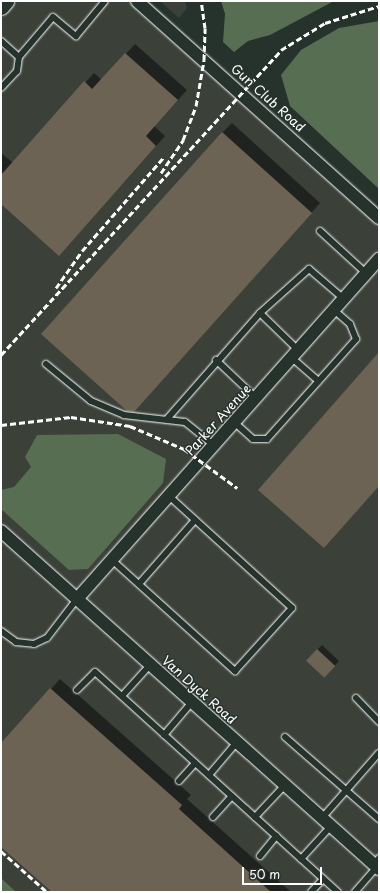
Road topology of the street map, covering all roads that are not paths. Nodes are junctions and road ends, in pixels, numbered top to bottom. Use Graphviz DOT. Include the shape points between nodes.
graph roads {
  1 [pos="6,1"];
  2 [pos="105,1"];
  3 [pos="137,1"];
  4 [pos="1,7"];
  5 [pos="1,41"];
  6 [pos="18,57"];
  7 [pos="1,88"];
  8 [pos="379,218"];
  9 [pos="320,232"];
  10 [pos="379,259"];
  11 [pos="366,274"];
  12 [pos="344,299"];
  13 [pos="334,310"];
  14 [pos="260,313"];
  15 [pos="296,354"];
  16 [pos="216,360"];
  17 [pos="46,364"];
  18 [pos="318,381"];
  19 [pos="256,398"];
  20 [pos="167,419"];
  21 [pos="234,422"];
  22 [pos="213,445"];
  23 [pos="169,496"];
  24 [pos="195,520"];
  25 [pos="1,531"];
  26 [pos="112,560"];
  27 [pos="138,584"];
  28 [pos="77,599"];
  29 [pos="1,631"];
  30 [pos="150,665"];
  31 [pos="77,690"];
  32 [pos="122,696"];
  33 [pos="356,698"];
  34 [pos="192,702"];
  35 [pos="379,722"];
  36 [pos="164,735"];
  37 [pos="285,737"];
  38 [pos="237,742"];
  39 [pos="379,753"];
  40 [pos="196,763"];
  41 [pos="209,775"];
  42 [pos="179,781"];
  43 [pos="284,785"];
  44 [pos="346,790"];
  45 [pos="232,796"];
  46 [pos="214,817"];
  47 [pos="255,817"];
  48 [pos="379,819"];
  49 [pos="326,822"];
  50 [pos="276,836"];
  51 [pos="260,856"];
  52 [pos="301,858"];
  53 [pos="377,864"];
  54 [pos="323,879"];
  55 [pos="310,892"];
  56 [pos="338,892"];
  57 [pos="355,892"];
  1 -- 4 [label="street"];
  2 -- 6 [label="lane" via="76,36 53,17"];
  3 -- 8 [label="street, Gun Club Road"];
  5 -- 6 [label="lane"];
  6 -- 7 [label="lane" via="17,71"];
  9 -- 11 [label="lane"];
  10 -- 11 [label="street, Parker Avenue"];
  11 -- 12 [label="street, Parker Avenue"];
  12 -- 13 [label="street, Parker Avenue"];
  12 -- 14 [label="lane" via="309,269"];
  13 -- 15 [label="street, Parker Avenue"];
  13 -- 18 [label="lane" via="350,324 356,339"];
  14 -- 15 [label="lane"];
  14 -- 16 [label="lane"];
  15 -- 18 [label="lane"];
  15 -- 19 [label="street, Parker Avenue"];
  16 -- 19 [label="lane"];
  16 -- 20 [label="lane"];
  17 -- 20 [label="lane" via="90,401 124,415"];
  18 -- 21 [label="lane" via="267,439 253,439"];
  19 -- 21 [label="street, Parker Avenue"];
  20 -- 22 [label="lane" via="185,422"];
  21 -- 22 [label="street, Parker Avenue"];
  22 -- 23 [label="street, Parker Avenue"];
  23 -- 24 [label="lane"];
  23 -- 26 [label="street, Parker Avenue"];
  24 -- 27 [label="lane"];
  24 -- 27 [label="lane" via="292,608 235,671"];
  25 -- 28 [label="street, Van Dyck Road"];
  26 -- 27 [label="lane"];
  26 -- 28 [label="street, Parker Avenue"];
  28 -- 29 [label="lane" via="47,638 34,644 16,642"];
  28 -- 30 [label="street, Van Dyck Road"];
  30 -- 32 [label="lane"];
  30 -- 34 [label="street, Van Dyck Road"];
  31 -- 32 [label="lane" via="95,672"];
  32 -- 36 [label="lane"];
  33 -- 35 [label="lane"];
  34 -- 36 [label="lane"];
  34 -- 38 [label="street, Van Dyck Road"];
  36 -- 40 [label="lane"];
  37 -- 44 [label="lane"];
  38 -- 41 [label="lane"];
  38 -- 43 [label="street, Van Dyck Road"];
  39 -- 44 [label="lane"];
  40 -- 41 [label="lane"];
  40 -- 42 [label="lane"];
  41 -- 45 [label="lane"];
  43 -- 47 [label="lane"];
  43 -- 49 [label="street, Van Dyck Road"];
  44 -- 48 [label="lane"];
  44 -- 49 [label="lane"];
  45 -- 46 [label="lane"];
  45 -- 47 [label="lane"];
  47 -- 50 [label="lane"];
  49 -- 52 [label="lane"];
  49 -- 53 [label="street, Van Dyck Road"];
  50 -- 51 [label="lane"];
  50 -- 52 [label="lane"];
  52 -- 54 [label="lane"];
  53 -- 57 [label="lane"];
  54 -- 55 [label="lane"];
  54 -- 56 [label="lane"];
}
